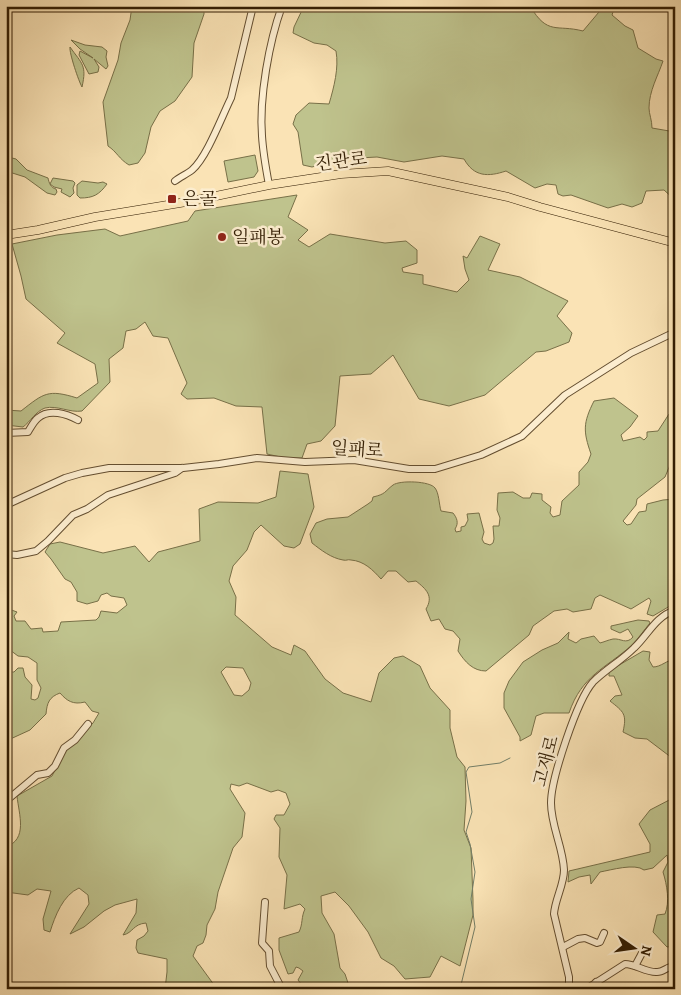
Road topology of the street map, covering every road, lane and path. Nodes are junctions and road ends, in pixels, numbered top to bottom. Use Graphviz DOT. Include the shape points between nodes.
graph roads {
  1 [pos="253,6"];
  2 [pos="282,6"];
  3 [pos="175,181"];
  4 [pos="269,185"];
  5 [pos="6,235"];
  6 [pos="675,243"];
  7 [pos="675,332"];
  8 [pos="78,420"];
  9 [pos="6,434"];
  10 [pos="183,468"];
  11 [pos="6,506"];
  12 [pos="6,554"];
  13 [pos="675,610"];
  14 [pos="88,724"];
  15 [pos="6,800"];
  16 [pos="264,902"];
  17 [pos="604,933"];
  18 [pos="562,947"];
  19 [pos="642,953"];
  20 [pos="635,966"];
  21 [pos="675,966"];
  22 [pos="596,982"];
  23 [pos="282,989"];
  24 [pos="569,989"];
  25 [pos="586,989"];
  26 [pos="603,989"];
  1 -- 3 [label="street" via="231,98 199,162"];
  2 -- 4 [label="street" via="265,80 262,109"];
  4 -- 5 [label="main road, 진관로"];
  4 -- 6 [label="main road, 진관로" via="388,171 508,197"];
  7 -- 10 [label="street, 일패로" via="632,353 565,395 522,436 481,454 436,468 409,469 354,460 305,462 257,458"];
  8 -- 9 [label="street" via="67,414 48,413 38,418 28,432"];
  10 -- 11 [label="street, 일패로" via="109,468 82,473"];
  10 -- 12 [label="street" via="108,495 73,515 36,551"];
  13 -- 18 [label="street, 고재로" via="657,621 634,648 592,684 570,728 551,805 563,860 564,873 554,914"];
  14 -- 15 [label="street" via="64,748 56,766 48,773 37,775"];
  16 -- 23 [label="street" via="262,943 269,952 270,966"];
  17 -- 18 [label="street" via="597,943 585,938"];
  18 -- 24 [label="street, 고재로"];
  19 -- 20 [label="street"];
  20 -- 21 [label="street" via="656,972"];
  20 -- 22 [label="street" via="622,965"];
  22 -- 25 [label="street"];
  22 -- 26 [label="street"];
}
